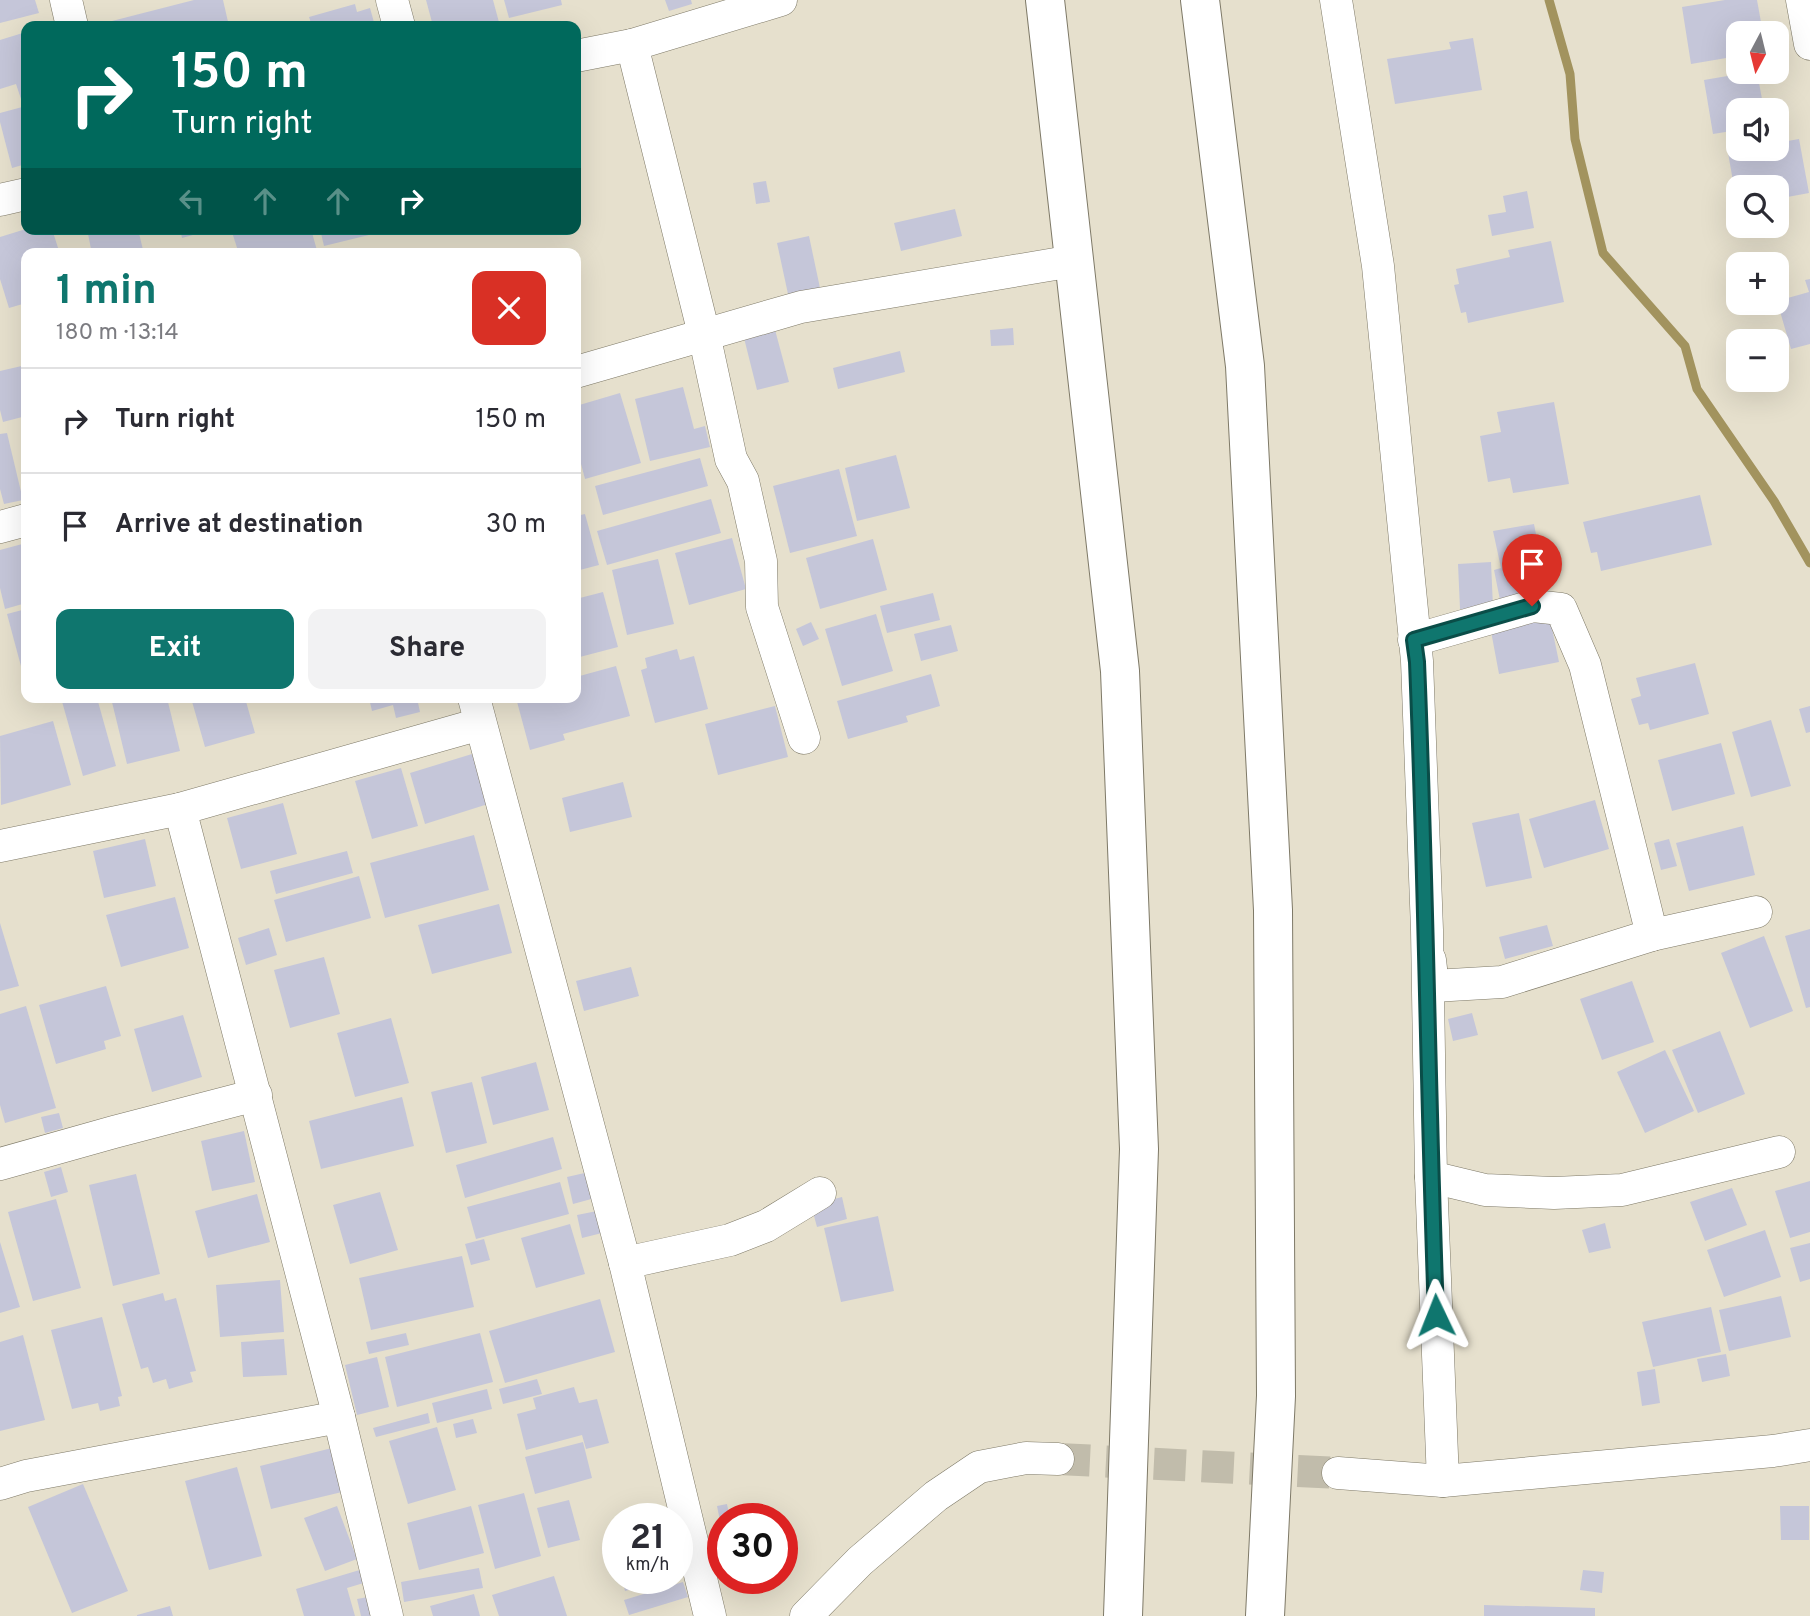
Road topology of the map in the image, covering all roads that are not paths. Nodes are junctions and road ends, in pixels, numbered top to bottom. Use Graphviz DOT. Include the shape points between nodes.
graph roads {
  1 [pos="66,0"];
  2 [pos="392,0"];
  3 [pos="781,0"];
  4 [pos="1045,0"];
  5 [pos="1200,0"];
  6 [pos="1336,0"];
  7 [pos="1802,0"];
  8 [pos="71,21"];
  9 [pos="398,21"];
  10 [pos="1810,44"];
  11 [pos="632,45"];
  12 [pos="581,55"];
  13 [pos="21,195"];
  14 [pos="0,200"];
  15 [pos="1073,261"];
  16 [pos="704,334"];
  17 [pos="581,371"];
  18 [pos="21,521"];
  19 [pos="0,527"];
  20 [pos="1414,640"];
  21 [pos="477,711"];
  22 [pos="804,737"];
  23 [pos="180,809"];
  24 [pos="0,846"];
  25 [pos="1756,912"];
  26 [pos="1427,930"];
  27 [pos="1652,935"];
  28 [pos="256,1095"];
  29 [pos="1779,1152"];
  30 [pos="0,1164"];
  31 [pos="1431,1177"];
  32 [pos="820,1193"];
  33 [pos="625,1264"];
  34 [pos="339,1416"];
  35 [pos="1810,1445"];
  36 [pos="1058,1459"];
  37 [pos="1338,1473"];
  38 [pos="1443,1481"];
  39 [pos="0,1484"];
  40 [pos="387,1616"];
  41 [pos="710,1616"];
  42 [pos="806,1616"];
  43 [pos="1123,1616"];
  44 [pos="1265,1616"];
  1 -- 8 [label="street"];
  2 -- 9 [label="street"];
  3 -- 11 [label="street"];
  4 -- 15 [label="highway"];
  5 -- 44 [label="highway" via="1245,366 1273,910 1276,1395"];
  6 -- 20 [label="street" via="1378,266"];
  7 -- 10 [label="street"];
  11 -- 12 [label="street"];
  11 -- 16 [label="street"];
  13 -- 14 [label="street"];
  15 -- 16 [label="street" via="801,307"];
  15 -- 43 [label="highway" via="1120,671 1139,1149"];
  16 -- 17 [label="street"];
  16 -- 22 [label="street" via="731,458 743,481 761,561 762,607"];
  18 -- 19 [label="street"];
  20 -- 26 [label="street"];
  20 -- 27 [label="street" via="1532,606 1561,609 1585,665"];
  21 -- 23 [label="street"];
  21 -- 33 [label="street"];
  23 -- 24 [label="street"];
  23 -- 28 [label="street"];
  25 -- 27 [label="street"];
  26 -- 27 [label="street" via="1433,986 1502,982"];
  26 -- 31 [label="street"];
  28 -- 30 [label="street"];
  28 -- 34 [label="street"];
  29 -- 31 [label="street" via="1622,1190 1485,1190"];
  31 -- 38 [label="street"];
  32 -- 33 [label="street" via="766,1226 730,1240"];
  33 -- 41 [label="street"];
  34 -- 39 [label="street"];
  34 -- 40 [label="street"];
  35 -- 38 [label="street"];
  36 -- 42 [label="street" via="1026,1458 979,1467 898,1528"];
  37 -- 38 [label="street"];
}
